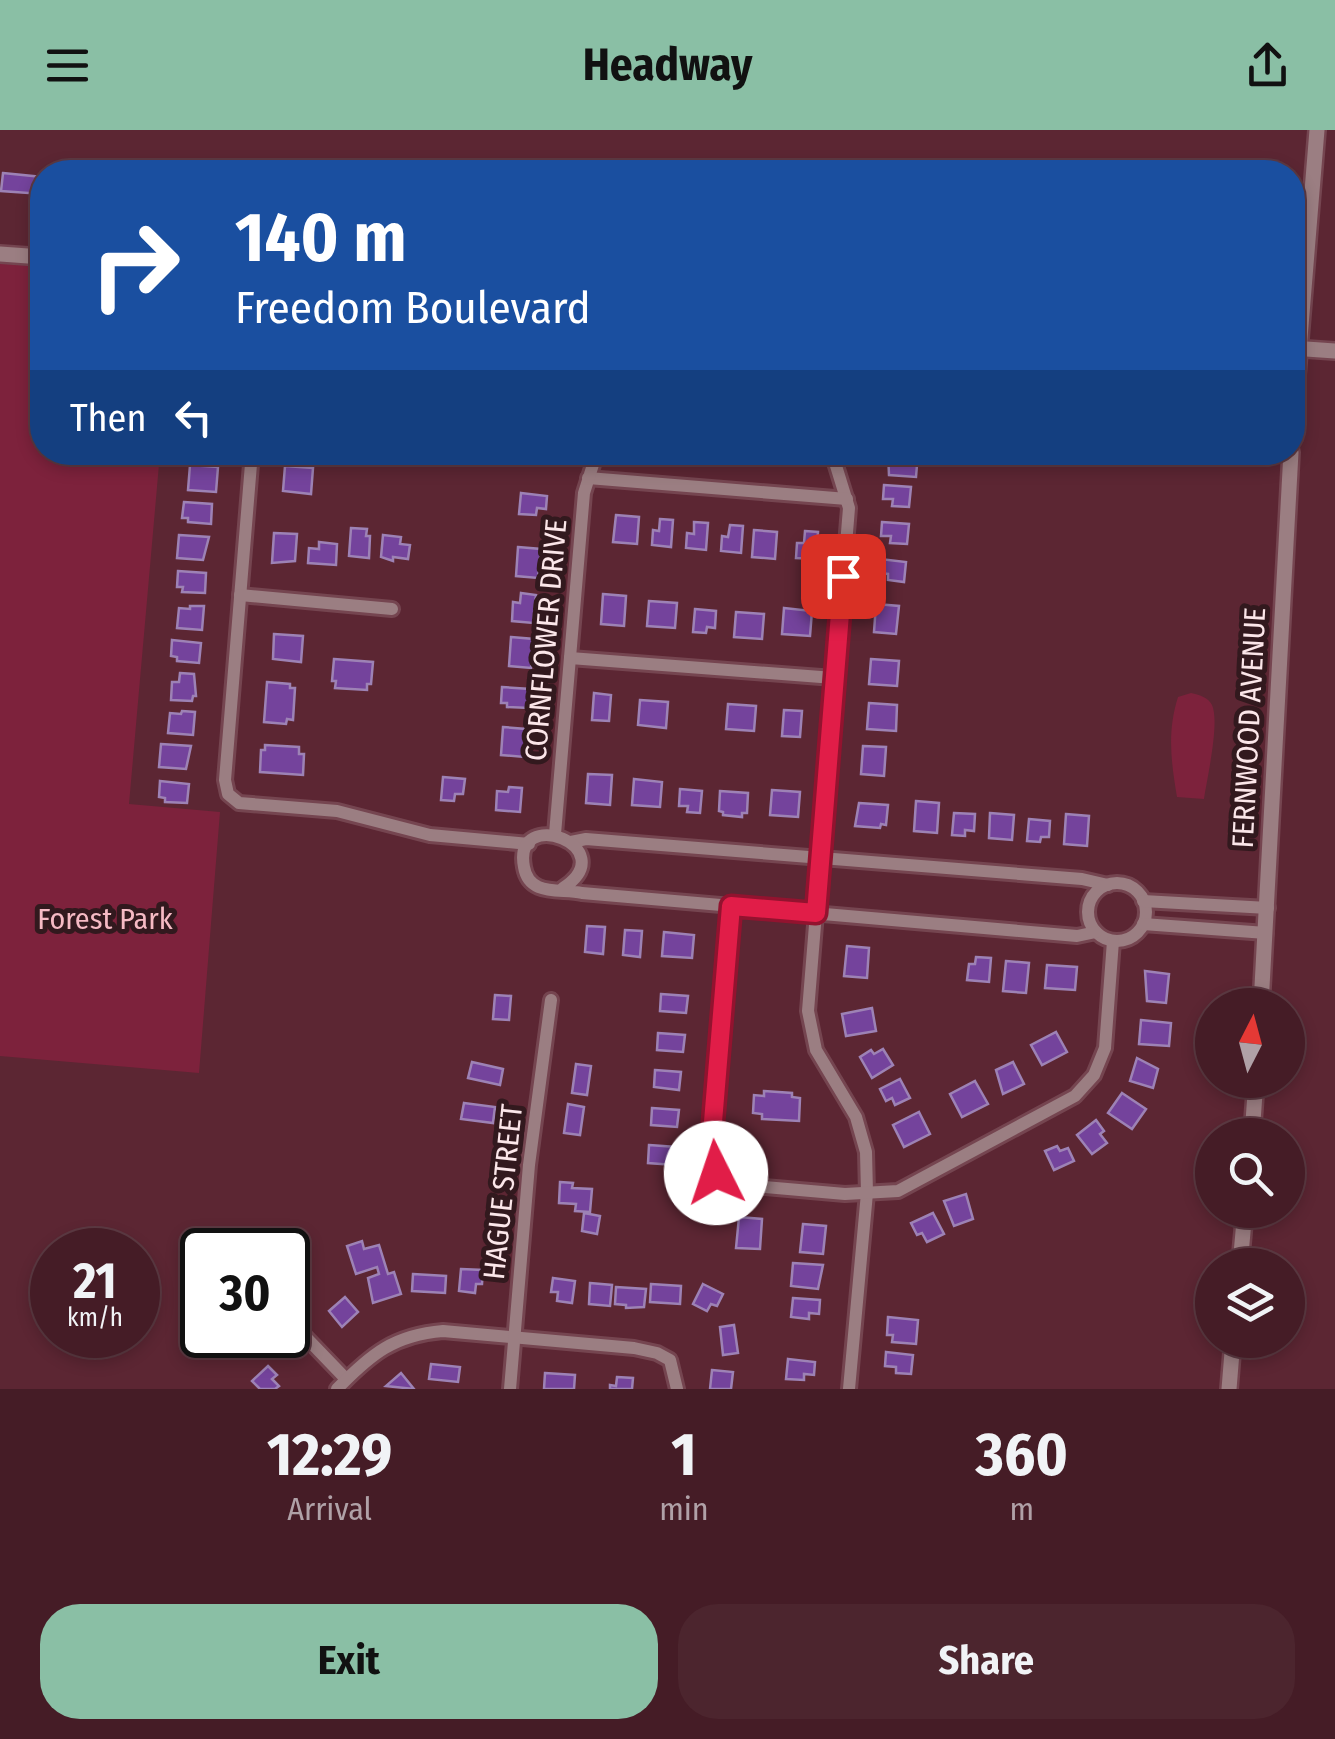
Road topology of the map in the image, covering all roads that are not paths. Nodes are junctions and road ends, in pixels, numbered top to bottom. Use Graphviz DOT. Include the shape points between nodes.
graph roads {
  1 [pos="1318,130"];
  2 [pos="0,254"];
  3 [pos="30,256"];
  4 [pos="1305,259"];
  5 [pos="1305,349"];
  6 [pos="1335,351"];
  7 [pos="251,465"];
  8 [pos="592,465"];
  9 [pos="836,465"];
  10 [pos="1290,465"];
  11 [pos="588,478"];
  12 [pos="846,499"];
  13 [pos="240,595"];
  14 [pos="392,609"];
  15 [pos="570,658"];
  16 [pos="834,678"];
  17 [pos="555,834"];
  18 [pos="571,842"];
  19 [pos="529,844"];
  20 [pos="819,857"];
  21 [pos="1108,885"];
  22 [pos="563,888"];
  23 [pos="1143,902"];
  24 [pos="731,906"];
  25 [pos="1268,908"];
  26 [pos="816,913"];
  27 [pos="1143,924"];
  28 [pos="1096,932"];
  29 [pos="1266,933"];
  30 [pos="1113,941"];
  31 [pos="1262,988"];
  32 [pos="551,1000"];
  33 [pos="867,1193"];
  34 [pos="514,1337"];
  35 [pos="310,1344"];
  36 [pos="1232,1358"];
  37 [pos="342,1384"];
  38 [pos="510,1389"];
  39 [pos="677,1389"];
  40 [pos="849,1389"];
  41 [pos="1229,1389"];
  1 -- 4 [label="street"];
  2 -- 3 [label="street"];
  5 -- 6 [label="street"];
  7 -- 13 [label="street"];
  8 -- 11 [label="street, CORNFLOWER DRIVE"];
  9 -- 12 [label="street"];
  10 -- 25 [label="street, FERNWOOD AVENUE"];
  11 -- 12 [label="street"];
  11 -- 15 [label="street, CORNFLOWER DRIVE"];
  12 -- 16 [label="street"];
  13 -- 14 [label="street"];
  13 -- 19 [label="street" via="228,794 239,802 337,810 430,835"];
  15 -- 16 [label="street"];
  15 -- 17 [label="street, CORNFLOWER DRIVE"];
  16 -- 20 [label="street"];
  17 -- 18 [label="street"];
  17 -- 19 [label="street"];
  18 -- 20 [label="street"];
  18 -- 22 [label="street" via="580,867"];
  19 -- 22 [label="street" via="523,862 529,880 545,890"];
  20 -- 21 [label="street"];
  20 -- 26 [label="street"];
  21 -- 23 [label="street" via="1126,885"];
  21 -- 28 [label="street" via="1089,905"];
  22 -- 24 [label="street"];
  23 -- 25 [label="street"];
  23 -- 27 [label="street"];
  24 -- 26 [label="street"];
  24 -- 33 [label="street" via="712,1134 716,1173 754,1186"];
  25 -- 29 [label="street, FERNWOOD AVENUE"];
  26 -- 28 [label="street" via="1077,936"];
  26 -- 33 [label="street" via="808,1011 816,1050 856,1117"];
  27 -- 29 [label="street"];
  27 -- 30 [label="street" via="1131,937"];
  28 -- 30 [label="street"];
  29 -- 31 [label="street, FERNWOOD AVENUE"];
  30 -- 33 [label="street" via="1106,1048 1075,1096 898,1191"];
  32 -- 34 [label="street, HAGUE STREET"];
  33 -- 40 [label="street"];
  34 -- 37 [label="street" via="412,1334 382,1349"];
  34 -- 38 [label="street, HAGUE STREET"];
  34 -- 39 [label="street" via="658,1353 670,1360"];
  35 -- 37 [label="street"];
  36 -- 41 [label="street"];
}
